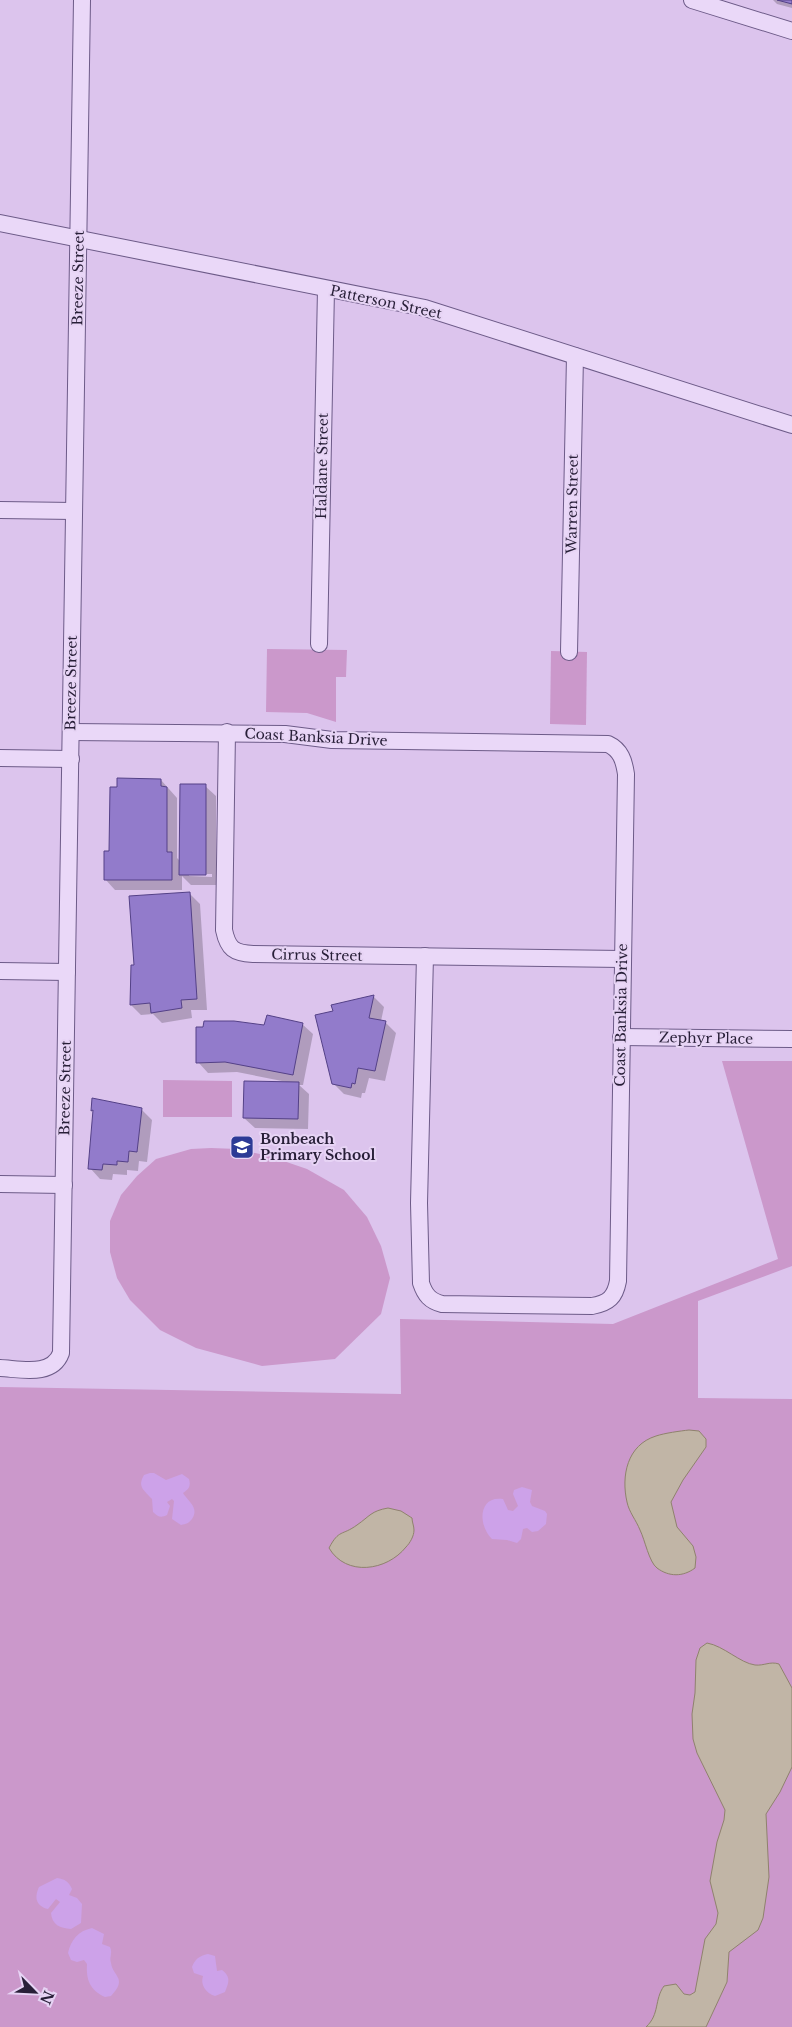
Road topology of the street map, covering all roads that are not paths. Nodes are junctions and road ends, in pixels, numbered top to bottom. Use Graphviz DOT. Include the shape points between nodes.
graph roads {
  1 [pos="82,0"];
  2 [pos="692,0"];
  3 [pos="792,31"];
  4 [pos="0,223"];
  5 [pos="79,239"];
  6 [pos="326,289"];
  7 [pos="575,356"];
  8 [pos="792,425"];
  9 [pos="0,510"];
  10 [pos="74,511"];
  11 [pos="320,644"];
  12 [pos="569,652"];
  13 [pos="71,732"];
  14 [pos="228,732"];
  15 [pos="0,758"];
  16 [pos="71,758"];
  17 [pos="425,956"];
  18 [pos="622,959"];
  19 [pos="0,971"];
  20 [pos="67,972"];
  21 [pos="621,1037"];
  22 [pos="792,1039"];
  23 [pos="0,1184"];
  24 [pos="64,1185"];
  25 [pos="0,1368"];
  1 -- 5 [label="street, Breeze Street"];
  2 -- 3 [label="street"];
  4 -- 5 [label="street, Patterson Street"];
  5 -- 6 [label="street, Patterson Street"];
  5 -- 10 [label="street, Breeze Street"];
  6 -- 7 [label="street, Patterson Street" via="425,308"];
  6 -- 11 [label="street, Haldane Street"];
  7 -- 8 [label="street, Patterson Street"];
  7 -- 12 [label="street, Warren Street"];
  9 -- 10 [label="street"];
  10 -- 13 [label="street, Breeze Street"];
  13 -- 14 [label="street, Coast Banksia Drive"];
  13 -- 16 [label="street, Breeze Street"];
  14 -- 17 [label="street, Cirrus Street" via="224,930 233,949 241,954"];
  14 -- 18 [label="street, Coast Banksia Drive" via="332,740 613,746 621,755 626,774"];
  15 -- 16 [label="street"];
  16 -- 20 [label="street, Breeze Street"];
  17 -- 18 [label="street, Cirrus Street"];
  17 -- 21 [label="street, Coast Banksia Drive" via="419,1203 421,1274 424,1293 435,1302 592,1306 612,1298 618,1280"];
  18 -- 21 [label="street, Coast Banksia Drive"];
  19 -- 20 [label="street"];
  20 -- 24 [label="street, Breeze Street"];
  21 -- 22 [label="street, Zephyr Place"];
  23 -- 24 [label="street"];
  24 -- 25 [label="street, Breeze Street" via="61,1353 54,1365 42,1369"];
}
